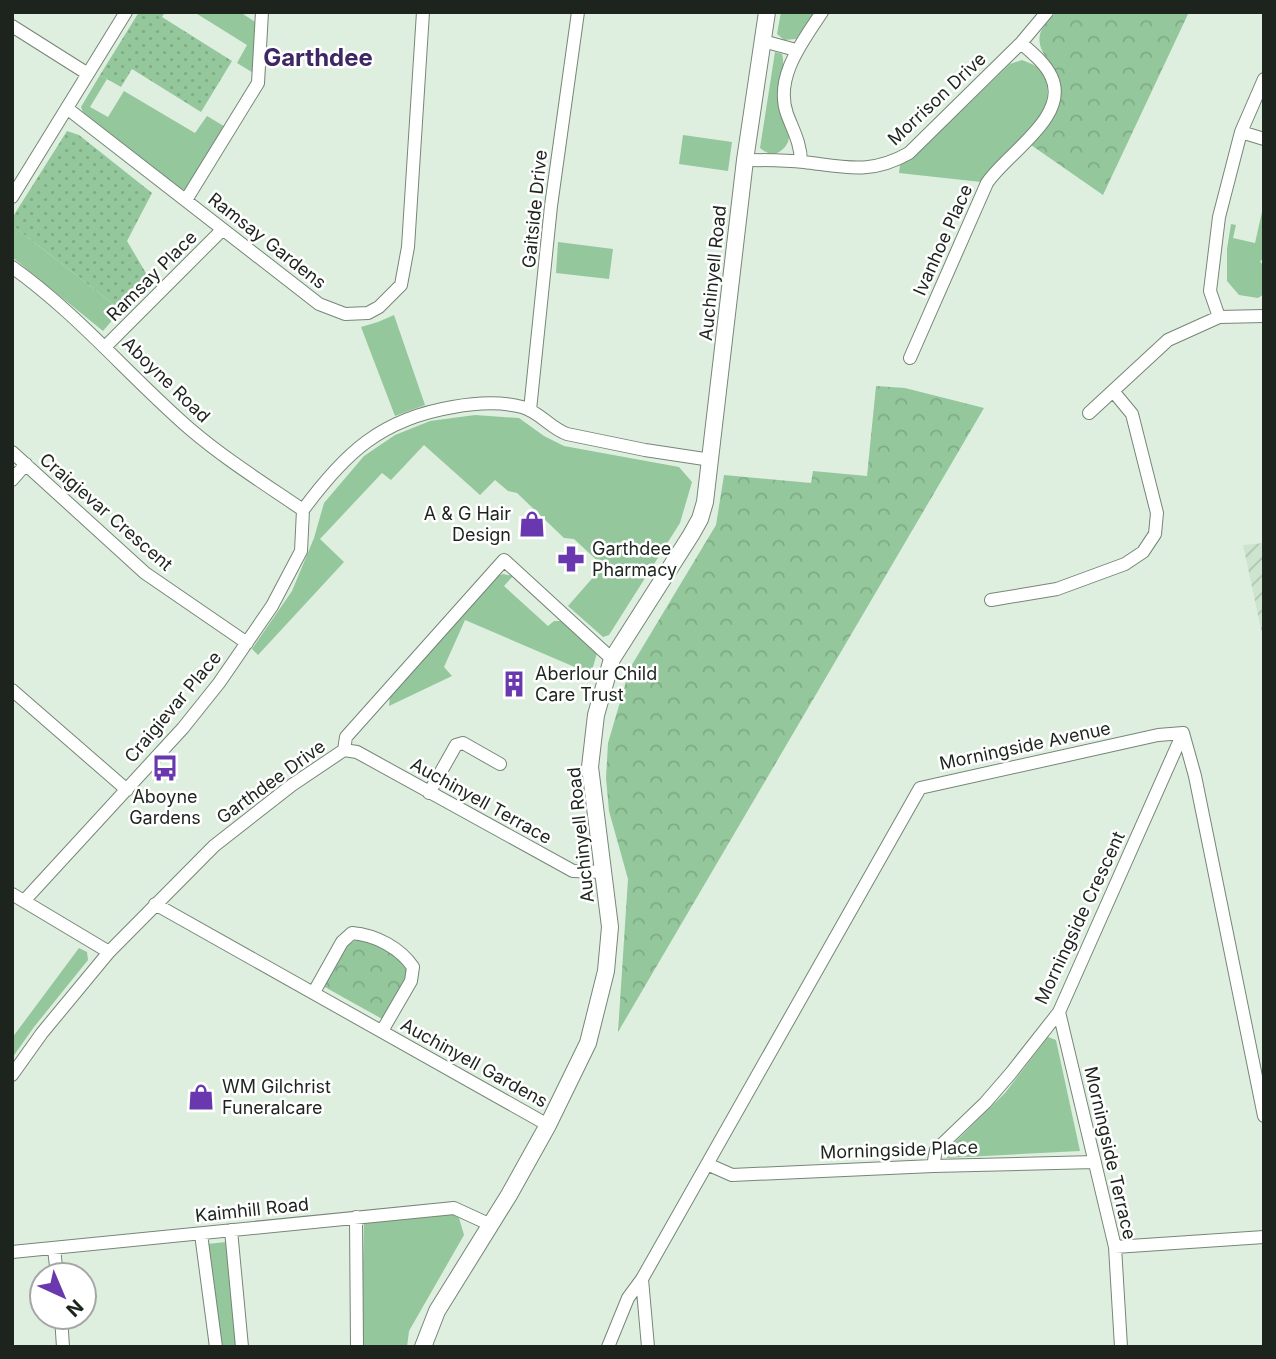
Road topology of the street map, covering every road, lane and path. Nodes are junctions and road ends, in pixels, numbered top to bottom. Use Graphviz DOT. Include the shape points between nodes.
graph roads {
  1 [pos="126,12"];
  2 [pos="262,12"];
  3 [pos="423,12"];
  4 [pos="578,12"];
  5 [pos="766,12"];
  6 [pos="822,12"];
  7 [pos="1047,12"];
  8 [pos="12,26"];
  9 [pos="763,41"];
  10 [pos="1021,43"];
  11 [pos="796,50"];
  12 [pos="88,74"];
  13 [pos="1264,79"];
  14 [pos="68,109"];
  15 [pos="1241,132"];
  16 [pos="1264,139"];
  17 [pos="745,160"];
  18 [pos="801,162"];
  19 [pos="12,197"];
  20 [pos="186,200"];
  21 [pos="222,230"];
  22 [pos="12,267"];
  23 [pos="1264,316"];
  24 [pos="1219,317"];
  25 [pos="106,346"];
  26 [pos="910,358"];
  27 [pos="1112,391"];
  28 [pos="530,410"];
  29 [pos="1088,413"];
  30 [pos="12,452"];
  31 [pos="711,460"];
  32 [pos="26,464"];
  33 [pos="12,480"];
  34 [pos="303,510"];
  35 [pos="991,600"];
  36 [pos="247,643"];
  37 [pos="612,659"];
  38 [pos="12,690"];
  39 [pos="1183,733"];
  40 [pos="344,750"];
  41 [pos="500,764"];
  42 [pos="127,790"];
  43 [pos="429,793"];
  44 [pos="604,872"];
  45 [pos="18,898"];
  46 [pos="155,904"];
  47 [pos="109,952"];
  48 [pos="314,992"];
  49 [pos="1059,1012"];
  50 [pos="383,1031"];
  51 [pos="12,1076"];
  52 [pos="1264,1116"];
  53 [pos="548,1125"];
  54 [pos="1095,1162"];
  55 [pos="707,1164"];
  56 [pos="933,1166"];
  57 [pos="356,1217"];
  58 [pos="491,1225"];
  59 [pos="231,1230"];
  60 [pos="201,1234"];
  61 [pos="1264,1237"];
  62 [pos="1115,1247"];
  63 [pos="54,1249"];
  64 [pos="12,1252"];
  65 [pos="55,1261"];
  66 [pos="642,1279"];
  67 [pos="216,1347"];
  68 [pos="242,1347"];
  69 [pos="358,1347"];
  70 [pos="423,1347"];
  71 [pos="608,1347"];
  72 [pos="648,1347"];
  73 [pos="1121,1347"];
  1 -- 12 [label="street"];
  2 -- 20 [label="street" via="258,83"];
  3 -- 21 [label="street, Ramsay Gardens" via="408,247 401,285 368,313 345,314 319,304"];
  4 -- 28 [label="street, Gaitside Drive" via="551,206"];
  5 -- 9 [label="street, Auchinyell Road"];
  6 -- 11 [label="street"];
  7 -- 10 [label="street, Morrison Drive"];
  8 -- 12 [label="street"];
  9 -- 11 [label="street"];
  9 -- 17 [label="street, Auchinyell Road"];
  10 -- 18 [label="street, Morrison Drive" via="909,153 895,161 857,169"];
  10 -- 26 [label="street, Ivanhoe Place" via="1052,77 1056,95 1051,112 987,183"];
  11 -- 18 [label="street" via="784,95"];
  12 -- 14 [label="street"];
  13 -- 15 [label="street"];
  14 -- 19 [label="street"];
  14 -- 20 [label="street, Ramsay Gardens"];
  15 -- 16 [label="street"];
  15 -- 24 [label="street" via="1219,217 1210,291"];
  17 -- 18 [label="street, Morrison Drive"];
  17 -- 31 [label="street, Auchinyell Road"];
  20 -- 21 [label="street, Ramsay Gardens"];
  21 -- 25 [label="street, Ramsay Place"];
  22 -- 25 [label="street, Aboyne Road"];
  23 -- 24 [label="street"];
  24 -- 27 [label="street" via="1168,340"];
  25 -- 34 [label="street, Aboyne Road" via="190,429"];
  27 -- 29 [label="street"];
  27 -- 35 [label="street" via="1132,414 1157,513 1155,534 1143,552 1125,564 1057,589"];
  28 -- 31 [label="street" via="567,434"];
  28 -- 34 [label="street" via="480,402 394,424 344,460"];
  30 -- 32 [label="street, Craigievar Crescent"];
  31 -- 37 [label="street, Auchinyell Road" via="700,519"];
  32 -- 33 [label="street"];
  32 -- 36 [label="street, Craigievar Crescent" via="145,573"];
  34 -- 36 [label="street, Craigievar Place" via="301,551"];
  36 -- 42 [label="street, Craigievar Place" via="183,728"];
  37 -- 40 [label="street, Garthdee Drive" via="504,560 346,737"];
  37 -- 44 [label="street, Auchinyell Road" via="596,715 590,767"];
  38 -- 42 [label="street"];
  39 -- 49 [label="street, Morningside Crescent"];
  39 -- 52 [label="street"];
  39 -- 55 [label="street, Morningside Avenue" via="920,788"];
  40 -- 43 [label="street, Auchinyell Terrace" via="357,752"];
  40 -- 46 [label="street, Garthdee Drive" via="214,846"];
  41 -- 43 [label="street" via="463,743 456,745"];
  42 -- 45 [label="street, Craigievar Place"];
  43 -- 44 [label="street, Auchinyell Terrace" via="573,871"];
  44 -- 53 [label="street, Auchinyell Road" via="610,927 606,971 588,1043"];
  45 -- 47 [label="street"];
  46 -- 47 [label="street, Garthdee Drive"];
  46 -- 48 [label="street, Auchinyell Gardens"];
  47 -- 51 [label="street, Garthdee Drive"];
  48 -- 50 [label="street, Auchinyell Gardens"];
  48 -- 50 [label="street, Auchinyell Gardens" via="342,942 352,933 367,934 404,954 413,967 411,981"];
  49 -- 54 [label="street, Morningside Terrace"];
  49 -- 56 [label="street, Morningside Crescent" via="1012,1073 936,1150"];
  50 -- 53 [label="street, Auchinyell Gardens"];
  53 -- 58 [label="street, Auchinyell Road"];
  54 -- 56 [label="street, Morningside Place"];
  54 -- 62 [label="street, Morningside Terrace"];
  55 -- 56 [label="street, Morningside Place" via="732,1175"];
  55 -- 66 [label="street, Morningside Avenue"];
  57 -- 58 [label="street, Kaimhill Road" via="454,1208"];
  57 -- 59 [label="street, Kaimhill Road"];
  57 -- 69 [label="street"];
  58 -- 70 [label="street, Auchinyell Road" via="437,1311"];
  59 -- 60 [label="street, Kaimhill Road"];
  59 -- 68 [label="street"];
  60 -- 63 [label="street, Kaimhill Road"];
  60 -- 67 [label="street"];
  61 -- 62 [label="street"];
  62 -- 73 [label="street, Morningside Terrace"];
  63 -- 64 [label="street, Kaimhill Road"];
  63 -- 65 [label="street"];
  66 -- 71 [label="street, Morningside Avenue" via="628,1298"];
  66 -- 72 [label="street"];
}
